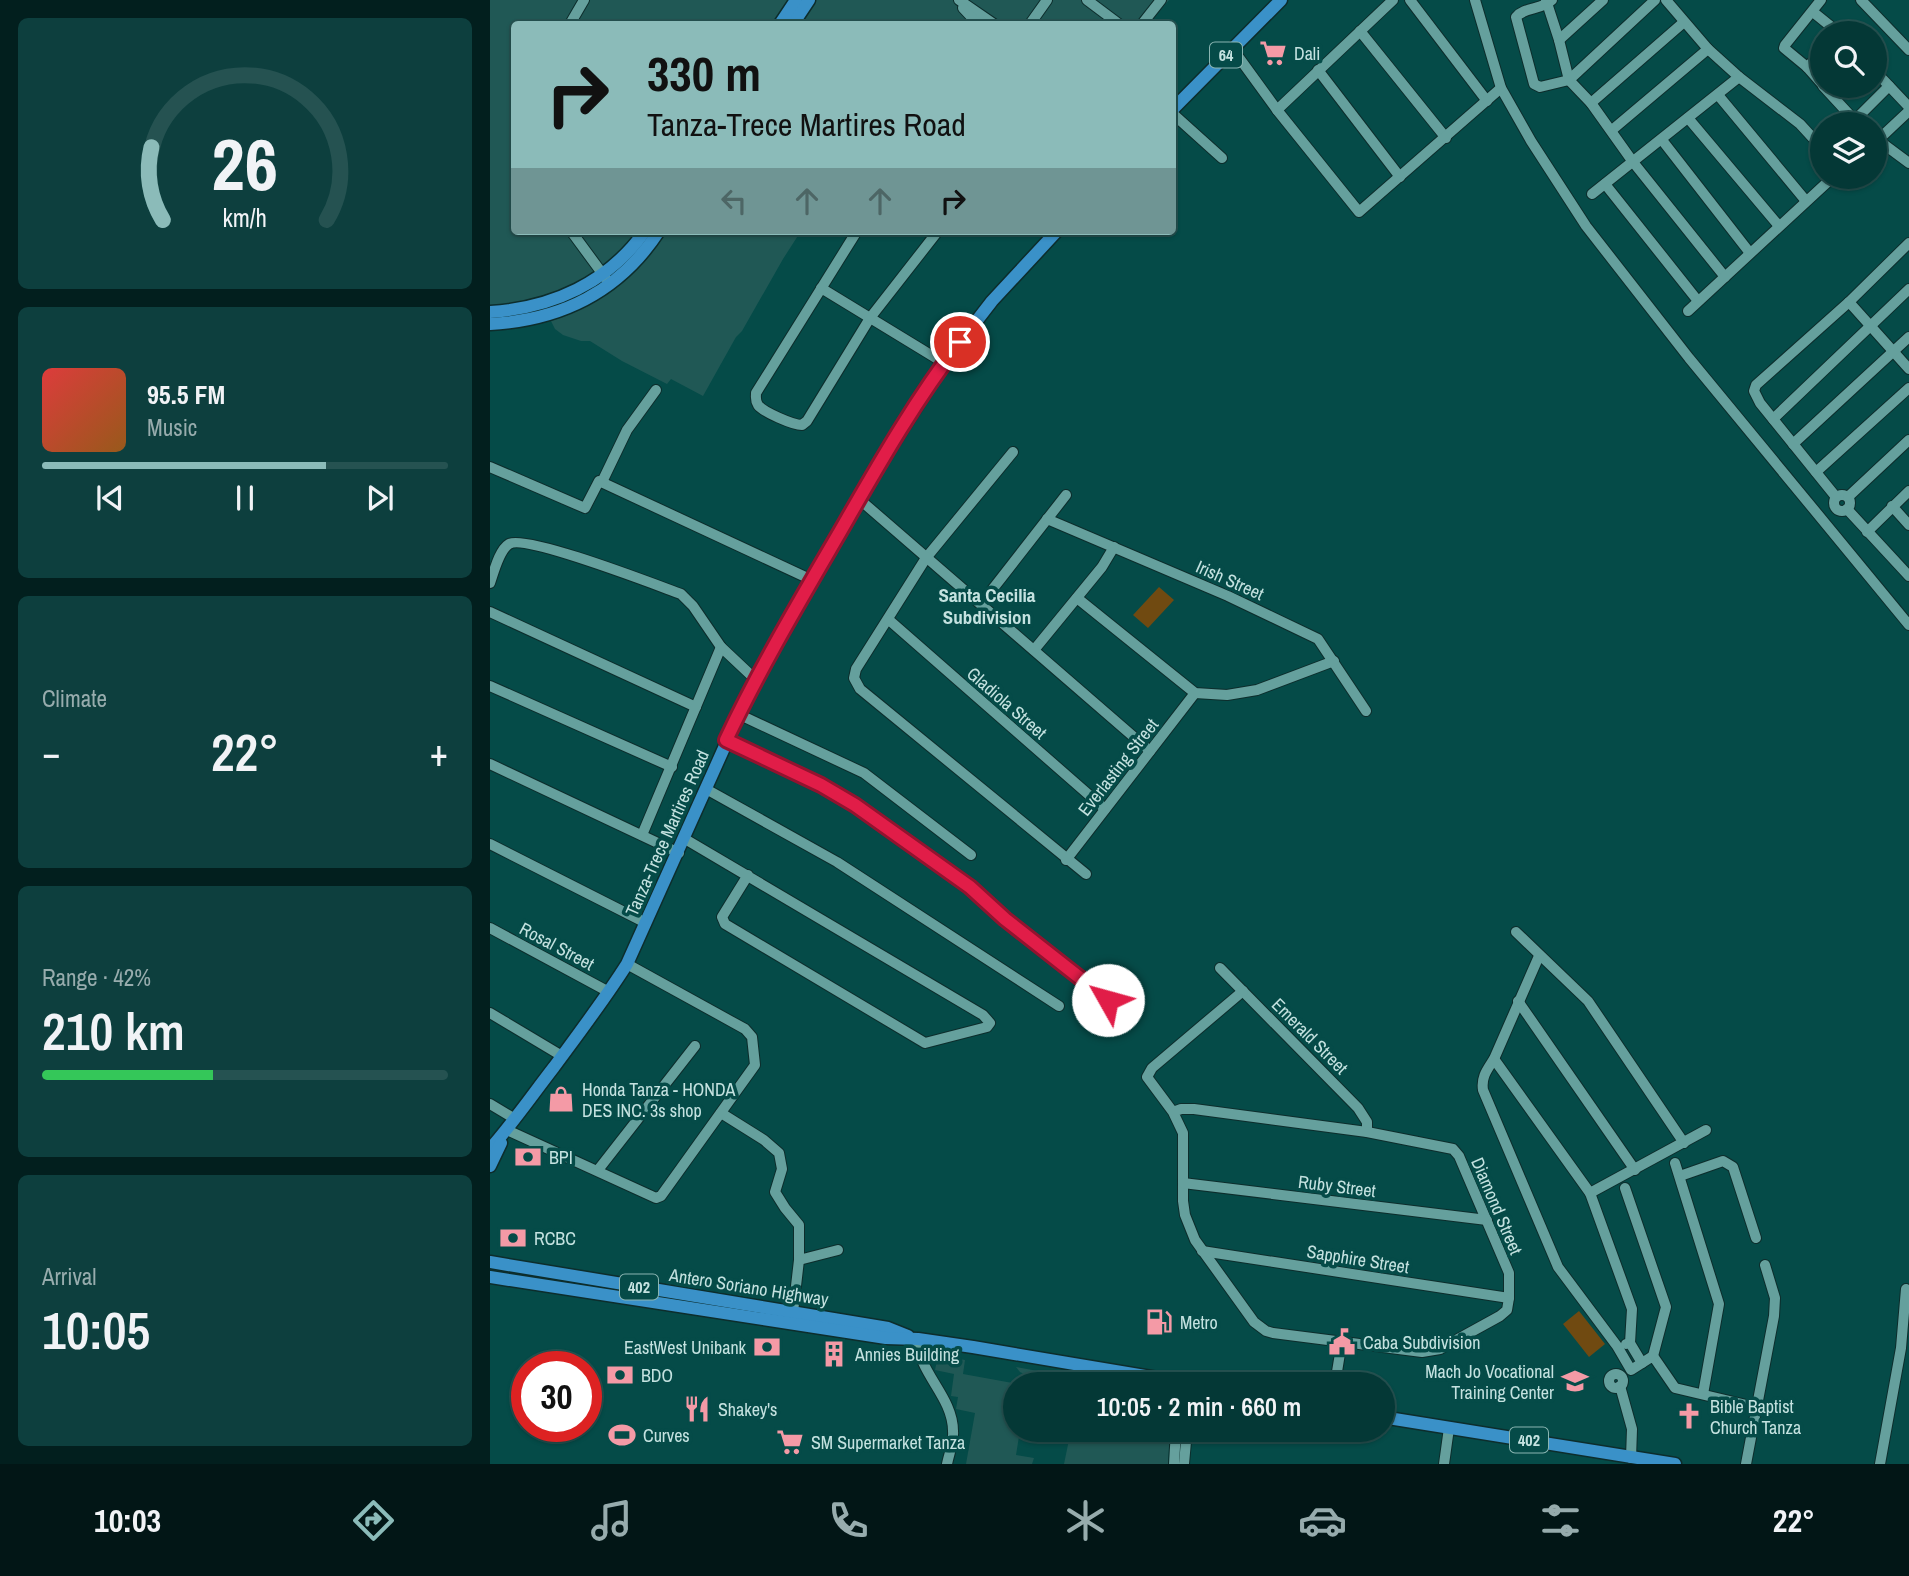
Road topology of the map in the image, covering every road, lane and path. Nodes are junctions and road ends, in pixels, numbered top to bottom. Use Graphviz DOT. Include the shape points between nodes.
graph roads {
  1 [pos="584,0"];
  2 [pos="796,0"];
  3 [pos="809,0"];
  4 [pos="957,0"];
  5 [pos="1047,0"];
  6 [pos="1087,0"];
  7 [pos="1161,0"];
  8 [pos="1281,0"];
  9 [pos="1393,0"];
  10 [pos="1410,0"];
  11 [pos="1475,0"];
  12 [pos="1603,0"];
  13 [pos="1655,0"];
  14 [pos="1666,0"];
  15 [pos="1821,0"];
  16 [pos="1861,0"];
  17 [pos="1548,2"];
  18 [pos="1813,12"];
  19 [pos="572,21"];
  20 [pos="782,21"];
  21 [pos="795,21"];
  22 [pos="975,21"];
  23 [pos="989,21"];
  24 [pos="1032,21"];
  25 [pos="1115,21"];
  26 [pos="1144,21"];
  27 [pos="1824,21"];
  28 [pos="1684,22"];
  29 [pos="1360,31"];
  30 [pos="1559,40"];
  31 [pos="1232,48"];
  32 [pos="1708,49"];
  33 [pos="1909,50"];
  34 [pos="1810,64"];
  35 [pos="1807,67"];
  36 [pos="1318,70"];
  37 [pos="1810,70"];
  38 [pos="1739,77"];
  39 [pos="1569,80"];
  40 [pos="1889,86"];
  41 [pos="1501,88"];
  42 [pos="1718,94"];
  43 [pos="1837,98"];
  44 [pos="1487,101"];
  45 [pos="1591,103"];
  46 [pos="1176,108"];
  47 [pos="1909,109"];
  48 [pos="1277,110"];
  49 [pos="1847,112"];
  50 [pos="1866,112"];
  51 [pos="1176,116"];
  52 [pos="1688,118"];
  53 [pos="1887,129"];
  54 [pos="1612,130"];
  55 [pos="1810,135"];
  56 [pos="1446,138"];
  57 [pos="1662,140"];
  58 [pos="1887,147"];
  59 [pos="1222,158"];
  60 [pos="1908,161"];
  61 [pos="1633,162"];
  62 [pos="1400,177"];
  63 [pos="1605,184"];
  64 [pos="1820,189"];
  65 [pos="1592,194"];
  66 [pos="1806,201"];
  67 [pos="1779,226"];
  68 [pos="574,235"];
  69 [pos="642,235"];
  70 [pos="656,235"];
  71 [pos="854,235"];
  72 [pos="935,235"];
  73 [pos="1053,235"];
  74 [pos="1909,243"];
  75 [pos="1750,253"];
  76 [pos="1725,276"];
  77 [pos="606,279"];
  78 [pos="821,288"];
  79 [pos="1909,289"];
  80 [pos="1698,301"];
  81 [pos="1849,302"];
  82 [pos="1688,311"];
  83 [pos="490,312"];
  84 [pos="870,318"];
  85 [pos="490,324"];
  86 [pos="1869,327"];
  87 [pos="1909,337"];
  88 [pos="1893,353"];
  89 [pos="944,363"];
  90 [pos="1909,369"];
  91 [pos="1909,388"];
  92 [pos="656,390"];
  93 [pos="1773,419"];
  94 [pos="1909,440"];
  95 [pos="1793,444"];
  96 [pos="1013,452"];
  97 [pos="490,467"];
  98 [pos="1816,472"];
  99 [pos="603,482"];
  100 [pos="1909,491"];
  101 [pos="1066,495"];
  102 [pos="1848,497"];
  103 [pos="859,499"];
  104 [pos="1835,499"];
  105 [pos="1892,506"];
  106 [pos="1844,510"];
  107 [pos="1819,514"];
  108 [pos="1047,519"];
  109 [pos="1827,525"];
  110 [pos="1909,525"];
  111 [pos="1867,532"];
  112 [pos="1114,547"];
  113 [pos="926,558"];
  114 [pos="1909,576"];
  115 [pos="812,580"];
  116 [pos="490,583"];
  117 [pos="1077,598"];
  118 [pos="981,604"];
  119 [pos="490,612"];
  120 [pos="889,620"];
  121 [pos="1909,625"];
  122 [pos="722,647"];
  123 [pos="1034,650"];
  124 [pos="1334,661"];
  125 [pos="755,679"];
  126 [pos="490,686"];
  127 [pos="1195,693"];
  128 [pos="696,707"];
  129 [pos="1366,711"];
  130 [pos="738,714"];
  131 [pos="726,740"];
  132 [pos="1150,751"];
  133 [pos="490,764"];
  134 [pos="672,767"];
  135 [pos="706,789"];
  136 [pos="1105,809"];
  137 [pos="642,835"];
  138 [pos="685,839"];
  139 [pos="490,844"];
  140 [pos="679,853"];
  141 [pos="971,855"];
  142 [pos="1066,860"];
  143 [pos="1086,874"];
  144 [pos="748,875"];
  145 [pos="646,923"];
  146 [pos="490,928"];
  147 [pos="1516,932"];
  148 [pos="1539,956"];
  149 [pos="627,964"];
  150 [pos="1220,968"];
  151 [pos="1243,991"];
  152 [pos="609,992"];
  153 [pos="1108,1000"];
  154 [pos="1518,1001"];
  155 [pos="1059,1006"];
  156 [pos="490,1013"];
  157 [pos="695,1046"];
  158 [pos="562,1056"];
  159 [pos="1494,1059"];
  160 [pos="490,1104"];
  161 [pos="1172,1112"];
  162 [pos="721,1113"];
  163 [pos="511,1125"];
  164 [pos="1706,1130"];
  165 [pos="1367,1132"];
  166 [pos="1684,1143"];
  167 [pos="490,1149"];
  168 [pos="1675,1163"];
  169 [pos="490,1166"];
  170 [pos="598,1170"];
  171 [pos="1635,1170"];
  172 [pos="1680,1176"];
  173 [pos="1183,1183"];
  174 [pos="1625,1188"];
  175 [pos="1590,1192"];
  176 [pos="1487,1220"];
  177 [pos="1756,1238"];
  178 [pos="838,1250"];
  179 [pos="1202,1251"];
  180 [pos="799,1260"];
  181 [pos="490,1262"];
  182 [pos="1765,1265"];
  183 [pos="490,1277"];
  184 [pos="1906,1289"];
  185 [pos="1509,1298"];
  186 [pos="793,1312"];
  187 [pos="918,1339"];
  188 [pos="1342,1341"];
  189 [pos="1630,1343"];
  190 [pos="1617,1346"];
  191 [pos="1653,1356"];
  192 [pos="1642,1363"];
  193 [pos="1632,1370"];
  194 [pos="1115,1372"];
  195 [pos="1337,1372"];
  196 [pos="1703,1394"];
  197 [pos="1755,1407"];
  198 [pos="1395,1420"];
  199 [pos="1449,1428"];
  200 [pos="1175,1442"];
  201 [pos="1186,1442"];
  202 [pos="1632,1458"];
  203 [pos="1666,1463"];
  204 [pos="947,1464"];
  205 [pos="1174,1464"];
  206 [pos="1185,1464"];
  207 [pos="1444,1464"];
  208 [pos="1746,1464"];
  209 [pos="1880,1464"];
  1 -- 19 [label="street"];
  2 -- 20 [label="main road"];
  3 -- 21 [label="main road"];
  4 -- 22 [label="street"];
  4 -- 23 [label="street"];
  5 -- 24 [label="street"];
  6 -- 25 [label="street"];
  7 -- 26 [label="street"];
  8 -- 31 [label="main road, 64"];
  9 -- 29 [label="street"];
  10 -- 44 [label="street"];
  11 -- 41 [label="street"];
  12 -- 30 [label="street"];
  13 -- 39 [label="street"];
  14 -- 28 [label="street"];
  15 -- 18 [label="street"];
  16 -- 33 [label="street"];
  17 -- 30 [label="street"];
  17 -- 39 [label="street" via="1516,17 1534,84 1540,87"];
  18 -- 27 [label="street"];
  18 -- 35 [label="street" via="1785,45 1786,51"];
  28 -- 32 [label="street"];
  28 -- 45 [label="street"];
  29 -- 36 [label="street"];
  29 -- 56 [label="street"];
  30 -- 39 [label="street"];
  31 -- 46 [label="main road, 64"];
  31 -- 48 [label="street"];
  32 -- 38 [label="street"];
  32 -- 54 [label="street"];
  34 -- 35 [label="street"];
  35 -- 37 [label="street"];
  36 -- 48 [label="street"];
  36 -- 62 [label="street"];
  38 -- 42 [label="street"];
  38 -- 55 [label="street"];
  39 -- 45 [label="street"];
  40 -- 47 [label="street"];
  40 -- 50 [label="street"];
  41 -- 44 [label="street"];
  41 -- 107 [label="street" via="1586,226"];
  42 -- 52 [label="street"];
  42 -- 66 [label="street"];
  43 -- 49 [label="street"];
  44 -- 56 [label="street"];
  45 -- 54 [label="street"];
  47 -- 53 [label="street"];
  48 -- 62 [label="street" via="1359,212"];
  51 -- 59 [label="street"];
  52 -- 57 [label="street"];
  52 -- 67 [label="street"];
  54 -- 61 [label="street"];
  56 -- 62 [label="street"];
  57 -- 61 [label="street"];
  57 -- 75 [label="street"];
  58 -- 60 [label="street"];
  61 -- 63 [label="street"];
  61 -- 76 [label="street"];
  63 -- 65 [label="street"];
  63 -- 80 [label="street"];
  64 -- 66 [label="street"];
  66 -- 67 [label="street"];
  67 -- 75 [label="street"];
  68 -- 77 [label="street"];
  69 -- 77 [label="main road"];
  70 -- 77 [label="main road" via="640,256"];
  71 -- 78 [label="street"];
  72 -- 84 [label="street"];
  73 -- 89 [label="main road, Tanza-Trece Martires Road" via="992,301"];
  74 -- 81 [label="street"];
  75 -- 76 [label="street"];
  76 -- 80 [label="street"];
  77 -- 83 [label="main road" via="552,302"];
  77 -- 85 [label="main road" via="589,299 556,313"];
  78 -- 84 [label="street"];
  78 -- 84 [label="street" via="756,393 760,408 802,425"];
  79 -- 86 [label="street"];
  80 -- 82 [label="street"];
  81 -- 86 [label="street"];
  81 -- 93 [label="street" via="1756,385 1754,391"];
  84 -- 89 [label="street"];
  86 -- 88 [label="street"];
  86 -- 93 [label="street"];
  87 -- 88 [label="street"];
  88 -- 90 [label="street"];
  88 -- 95 [label="street"];
  89 -- 103 [label="main road, Tanza-Trece Martires Road"];
  91 -- 98 [label="street"];
  92 -- 99 [label="street" via="627,430"];
  93 -- 95 [label="street"];
  94 -- 102 [label="street"];
  95 -- 98 [label="street"];
  96 -- 113 [label="street"];
  97 -- 99 [label="street" via="585,508 599,481"];
  98 -- 104 [label="street"];
  99 -- 115 [label="street"];
  100 -- 105 [label="street"];
  101 -- 108 [label="street"];
  102 -- 104 [label="street"];
  102 -- 106 [label="street" via="1850,503"];
  103 -- 113 [label="street"];
  103 -- 115 [label="main road, Tanza-Trece Martires Road"];
  104 -- 106 [label="street" via="1836,508"];
  104 -- 107 [label="street"];
  105 -- 110 [label="street"];
  105 -- 111 [label="street"];
  106 -- 109 [label="street"];
  106 -- 111 [label="street"];
  107 -- 109 [label="street"];
  108 -- 112 [label="street, Irish Street"];
  108 -- 118 [label="street"];
  109 -- 121 [label="street"];
  111 -- 114 [label="street"];
  112 -- 117 [label="street"];
  112 -- 124 [label="street, Irish Street" via="1309,634"];
  113 -- 118 [label="street"];
  113 -- 120 [label="street"];
  115 -- 125 [label="main road, Tanza-Trece Martires Road"];
  116 -- 122 [label="street" via="510,543 519,541 561,552 681,594"];
  117 -- 123 [label="street"];
  117 -- 127 [label="street"];
  118 -- 123 [label="street"];
  119 -- 128 [label="street"];
  120 -- 136 [label="street, Gladiola Street"];
  120 -- 142 [label="street" via="856,669 855,683"];
  122 -- 125 [label="street"];
  122 -- 128 [label="street"];
  123 -- 132 [label="street"];
  124 -- 127 [label="street" via="1248,692"];
  124 -- 129 [label="street, Irish Street"];
  125 -- 130 [label="main road, Tanza-Trece Martires Road"];
  126 -- 134 [label="street"];
  127 -- 132 [label="street, Everlasting Street"];
  128 -- 134 [label="street"];
  130 -- 131 [label="main road, Tanza-Trece Martires Road"];
  130 -- 141 [label="street" via="864,773"];
  131 -- 135 [label="main road, Tanza-Trece Martires Road"];
  131 -- 153 [label="street" via="855,805 970,887"];
  132 -- 136 [label="street, Everlasting Street"];
  133 -- 137 [label="street"];
  134 -- 137 [label="street"];
  135 -- 138 [label="main road, Tanza-Trece Martires Road"];
  135 -- 155 [label="street" via="837,862"];
  136 -- 142 [label="street, Everlasting Street"];
  137 -- 140 [label="street"];
  138 -- 140 [label="main road, Tanza-Trece Martires Road"];
  138 -- 144 [label="street"];
  139 -- 145 [label="street"];
  140 -- 145 [label="main road, Tanza-Trece Martires Road"];
  142 -- 143 [label="street"];
  144 -- 144 [label="street" via="984,1015 990,1023 925,1042 725,924 722,917"];
  145 -- 149 [label="main road, Tanza-Trece Martires Road"];
  146 -- 152 [label="street, Rosal Street"];
  147 -- 148 [label="street"];
  148 -- 154 [label="street"];
  148 -- 166 [label="street" via="1588,1002"];
  149 -- 152 [label="main road, Tanza-Trece Martires Road"];
  149 -- 162 [label="street" via="750,1032 755,1065"];
  150 -- 151 [label="street, Emerald Street"];
  151 -- 161 [label="street" via="1149,1072 1149,1082"];
  151 -- 165 [label="street, Emerald Street" via="1358,1108 1367,1122"];
  152 -- 158 [label="main road, Tanza-Trece Martires Road"];
  154 -- 159 [label="street"];
  154 -- 171 [label="street"];
  156 -- 158 [label="street"];
  157 -- 170 [label="street"];
  158 -- 163 [label="main road, Tanza-Trece Martires Road"];
  159 -- 175 [label="street"];
  159 -- 190 [label="street" via="1483,1075 1483,1090 1558,1267"];
  160 -- 163 [label="street"];
  161 -- 165 [label="street, Diamond Street" via="1194,1109"];
  161 -- 173 [label="street" via="1185,1140"];
  162 -- 170 [label="street" via="659,1198"];
  162 -- 180 [label="street" via="779,1153 782,1169 775,1192 799,1225"];
  163 -- 167 [label="main road, Tanza-Trece Martires Road"];
  163 -- 169 [label="main road, Tanza-Trece Martires Road"];
  163 -- 170 [label="street"];
  164 -- 166 [label="street"];
  165 -- 176 [label="street, Diamond Street" via="1453,1149"];
  166 -- 171 [label="street"];
  168 -- 172 [label="street"];
  171 -- 175 [label="street"];
  172 -- 177 [label="street" via="1723,1161 1733,1167"];
  172 -- 196 [label="street" via="1718,1304"];
  173 -- 176 [label="street, Ruby Street"];
  173 -- 179 [label="street" via="1185,1215"];
  174 -- 191 [label="street" via="1666,1307"];
  175 -- 189 [label="street" via="1632,1309"];
  176 -- 185 [label="street, Diamond Street" via="1509,1273"];
  178 -- 180 [label="street"];
  179 -- 185 [label="street, Sapphire Street"];
  179 -- 188 [label="street" via="1260,1328"];
  180 -- 186 [label="street"];
  181 -- 186 [label="main road, Antero Soriano Highway / 402"];
  182 -- 197 [label="street" via="1775,1306"];
  183 -- 187 [label="main road, Antero Soriano Highway / 402" via="886,1338"];
  184 -- 209 [label="street" via="1901,1348"];
  185 -- 188 [label="street" via="1507,1310 1500,1316 1432,1351"];
  186 -- 187 [label="main road, Antero Soriano Highway / 402" via="888,1328"];
  187 -- 194 [label="main road, Antero Soriano Highway / 402"];
  187 -- 204 [label="street" via="918,1353 950,1411 954,1431"];
  188 -- 195 [label="street"];
  189 -- 190 [label="street"];
  189 -- 192 [label="street"];
  190 -- 193 [label="street"];
  191 -- 192 [label="street"];
  191 -- 196 [label="street" via="1675,1388"];
  192 -- 193 [label="street"];
  193 -- 202 [label="street" via="1621,1382 1632,1429"];
  196 -- 197 [label="street"];
  197 -- 208 [label="street"];
  198 -- 199 [label="main road, 402"];
  199 -- 202 [label="main road, 402"];
  199 -- 207 [label="street"];
  200 -- 205 [label="street"];
  201 -- 206 [label="street"];
  202 -- 203 [label="main road, 402"];
}
